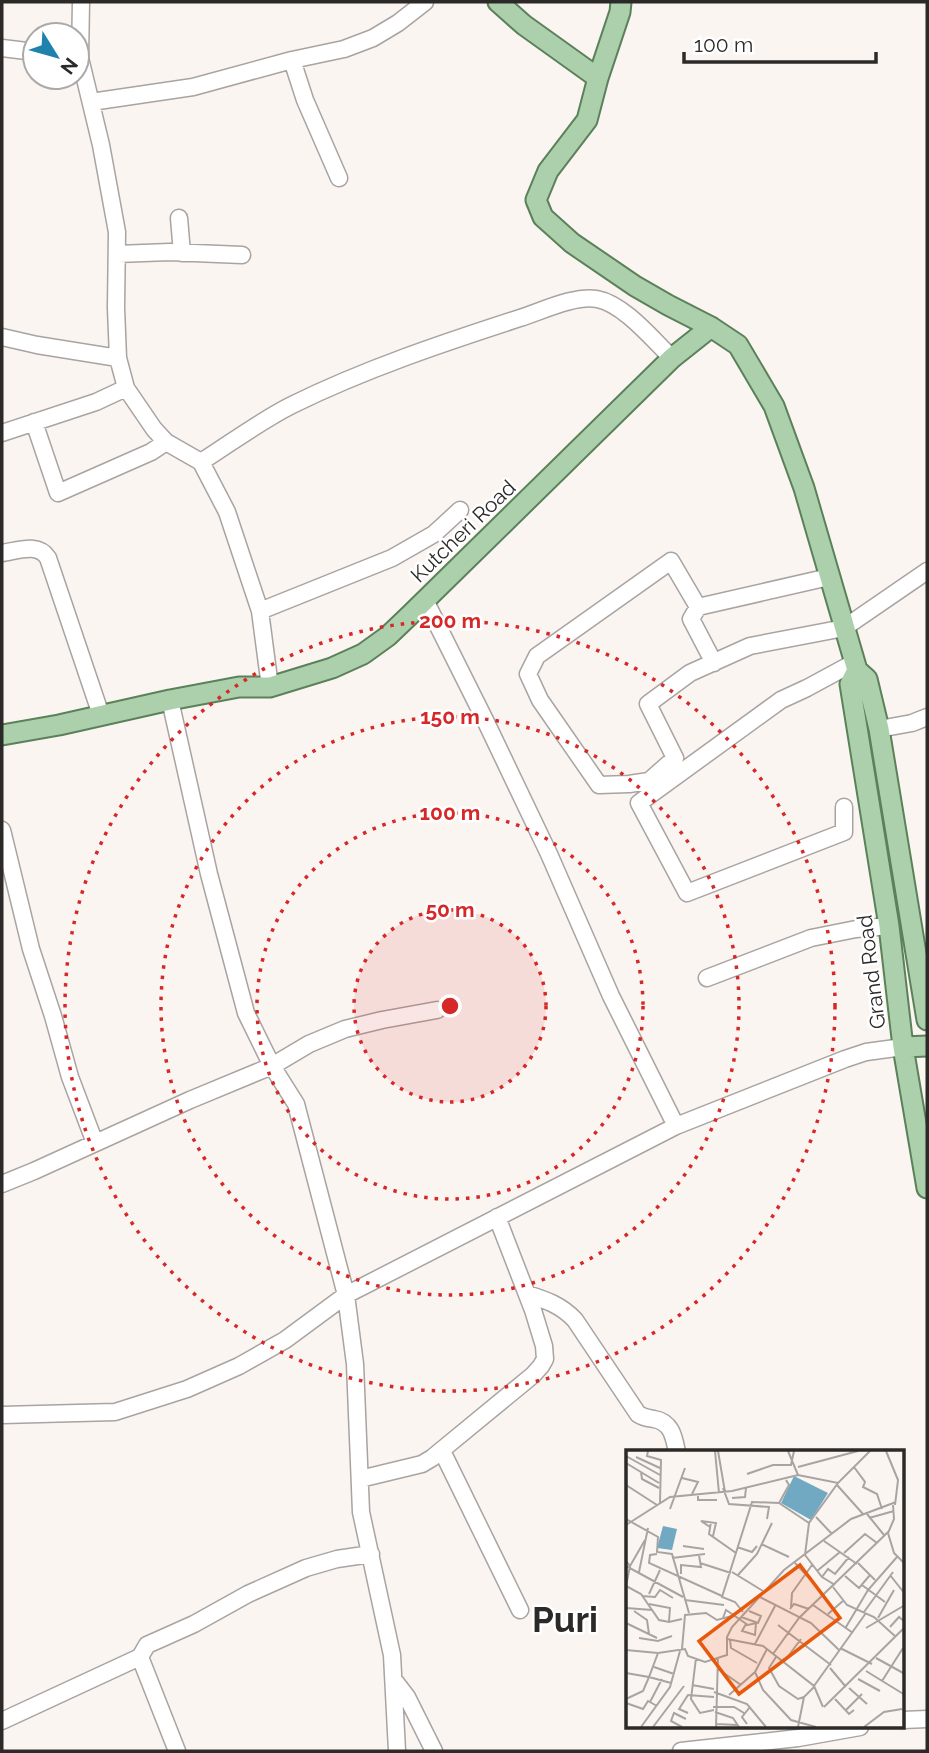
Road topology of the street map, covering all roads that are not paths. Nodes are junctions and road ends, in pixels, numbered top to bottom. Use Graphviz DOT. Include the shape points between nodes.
graph roads {
  1 [pos="81,2"];
  2 [pos="425,2"];
  3 [pos="498,2"];
  4 [pos="621,2"];
  5 [pos="80,21"];
  6 [pos="2,48"];
  7 [pos="21,50"];
  8 [pos="292,60"];
  9 [pos="597,78"];
  10 [pos="88,91"];
  11 [pos="91,102"];
  12 [pos="339,178"];
  13 [pos="179,218"];
  14 [pos="182,253"];
  15 [pos="117,254"];
  16 [pos="242,255"];
  17 [pos="711,327"];
  18 [pos="2,337"];
  19 [pos="118,358"];
  20 [pos="672,358"];
  21 [pos="126,388"];
  22 [pos="34,422"];
  23 [pos="2,433"];
  24 [pos="166,442"];
  25 [pos="201,462"];
  26 [pos="460,510"];
  27 [pos="2,553"];
  28 [pos="926,574"];
  29 [pos="829,577"];
  30 [pos="425,600"];
  31 [pos="698,607"];
  32 [pos="260,611"];
  33 [pos="844,628"];
  34 [pos="714,663"];
  35 [pos="856,666"];
  36 [pos="270,687"];
  37 [pos="170,700"];
  38 [pos="101,715"];
  39 [pos="927,717"];
  40 [pos="879,729"];
  41 [pos="2,735"];
  42 [pos="844,807"];
  43 [pos="2,830"];
  44 [pos="890,926"];
  45 [pos="707,978"];
  46 [pos="437,1010"];
  47 [pos="927,1020"];
  48 [pos="927,1046"];
  49 [pos="903,1047"];
  50 [pos="272,1066"];
  51 [pos="676,1126"];
  52 [pos="95,1143"];
  53 [pos="2,1184"];
  54 [pos="927,1188"];
  55 [pos="497,1217"];
  56 [pos="527,1294"];
  57 [pos="345,1295"];
  58 [pos="2,1415"];
  59 [pos="677,1450"];
  60 [pos="442,1451"];
  61 [pos="360,1479"];
  62 [pos="371,1554"];
  63 [pos="520,1610"];
  64 [pos="140,1657"];
  65 [pos="393,1679"];
  66 [pos="927,1719"];
  67 [pos="904,1720"];
  68 [pos="2,1721"];
  69 [pos="855,1728"];
  70 [pos="798,1739"];
  71 [pos="177,1751"];
  72 [pos="397,1751"];
  73 [pos="434,1751"];
  74 [pos="681,1751"];
  1 -- 5 [label="street"];
  2 -- 8 [label="street" via="373,38"];
  3 -- 9 [label="main road"];
  4 -- 9 [label="main road, Grand Road"];
  6 -- 7 [label="street"];
  8 -- 11 [label="street" via="193,87"];
  8 -- 12 [label="street"];
  9 -- 17 [label="main road, Grand Road" via="587,120 548,171 536,200 543,217 635,286"];
  10 -- 11 [label="street"];
  11 -- 15 [label="street" via="117,232"];
  13 -- 14 [label="street"];
  14 -- 15 [label="street"];
  14 -- 16 [label="street"];
  15 -- 19 [label="street"];
  17 -- 20 [label="main road, Kutcheri Road"];
  17 -- 29 [label="main road, Grand Road" via="738,345 774,406"];
  18 -- 19 [label="street"];
  19 -- 21 [label="street"];
  20 -- 25 [label="street" via="609,303 578,299 375,368 290,406"];
  20 -- 30 [label="main road, Kutcheri Road"];
  21 -- 22 [label="street"];
  21 -- 24 [label="street"];
  22 -- 23 [label="street"];
  22 -- 24 [label="street" via="58,493"];
  24 -- 25 [label="street"];
  25 -- 32 [label="street" via="227,512"];
  26 -- 32 [label="street" via="434,534 392,558"];
  27 -- 38 [label="street" via="44,551"];
  28 -- 33 [label="street"];
  29 -- 31 [label="street"];
  29 -- 33 [label="main road, Grand Road"];
  30 -- 36 [label="main road, Kutcheri Road" via="363,654"];
  30 -- 51 [label="street"];
  31 -- 34 [label="street" via="691,619"];
  31 -- 34 [label="street" via="671,561 537,656 528,674 540,700 599,785 629,784 649,781 675,758 648,704 690,673"];
  32 -- 36 [label="street"];
  33 -- 34 [label="street" via="750,646"];
  33 -- 35 [label="main road, Grand Road"];
  35 -- 40 [label="main road, Grand Road" via="867,679"];
  35 -- 42 [label="street" via="781,700 639,803 687,893 844,832"];
  35 -- 44 [label="main road, Grand Road" via="850,684"];
  36 -- 37 [label="main road, Kutcheri Road" via="239,687"];
  37 -- 38 [label="main road, Kutcheri Road"];
  37 -- 50 [label="street" via="246,1013"];
  38 -- 41 [label="main road, Kutcheri Road"];
  39 -- 40 [label="street"];
  40 -- 47 [label="main road, Grand Road"];
  43 -- 52 [label="street" via="32,950"];
  44 -- 45 [label="street" via="811,938"];
  44 -- 49 [label="main road, Grand Road"];
  46 -- 50 [label="street" via="345,1029"];
  48 -- 49 [label="main road"];
  49 -- 51 [label="street" via="845,1059"];
  49 -- 54 [label="main road, Grand Road"];
  50 -- 52 [label="street"];
  50 -- 57 [label="street" via="296,1104"];
  51 -- 55 [label="street"];
  52 -- 53 [label="street"];
  55 -- 56 [label="street"];
  55 -- 57 [label="street"];
  56 -- 59 [label="street" via="553,1302 575,1320 638,1413 662,1422 674,1434"];
  56 -- 60 [label="street" via="545,1359 533,1376"];
  57 -- 58 [label="street" via="285,1340 187,1389 115,1412"];
  57 -- 61 [label="street" via="355,1364"];
  60 -- 61 [label="street" via="422,1464"];
  60 -- 63 [label="street"];
  61 -- 62 [label="street" via="361,1512"];
  62 -- 64 [label="street" via="306,1568 147,1645"];
  62 -- 65 [label="street"];
  64 -- 68 [label="street"];
  64 -- 71 [label="street"];
  65 -- 72 [label="street"];
  65 -- 73 [label="street"];
  66 -- 67 [label="street"];
  69 -- 70 [label="street"];
  70 -- 74 [label="street"];
}
